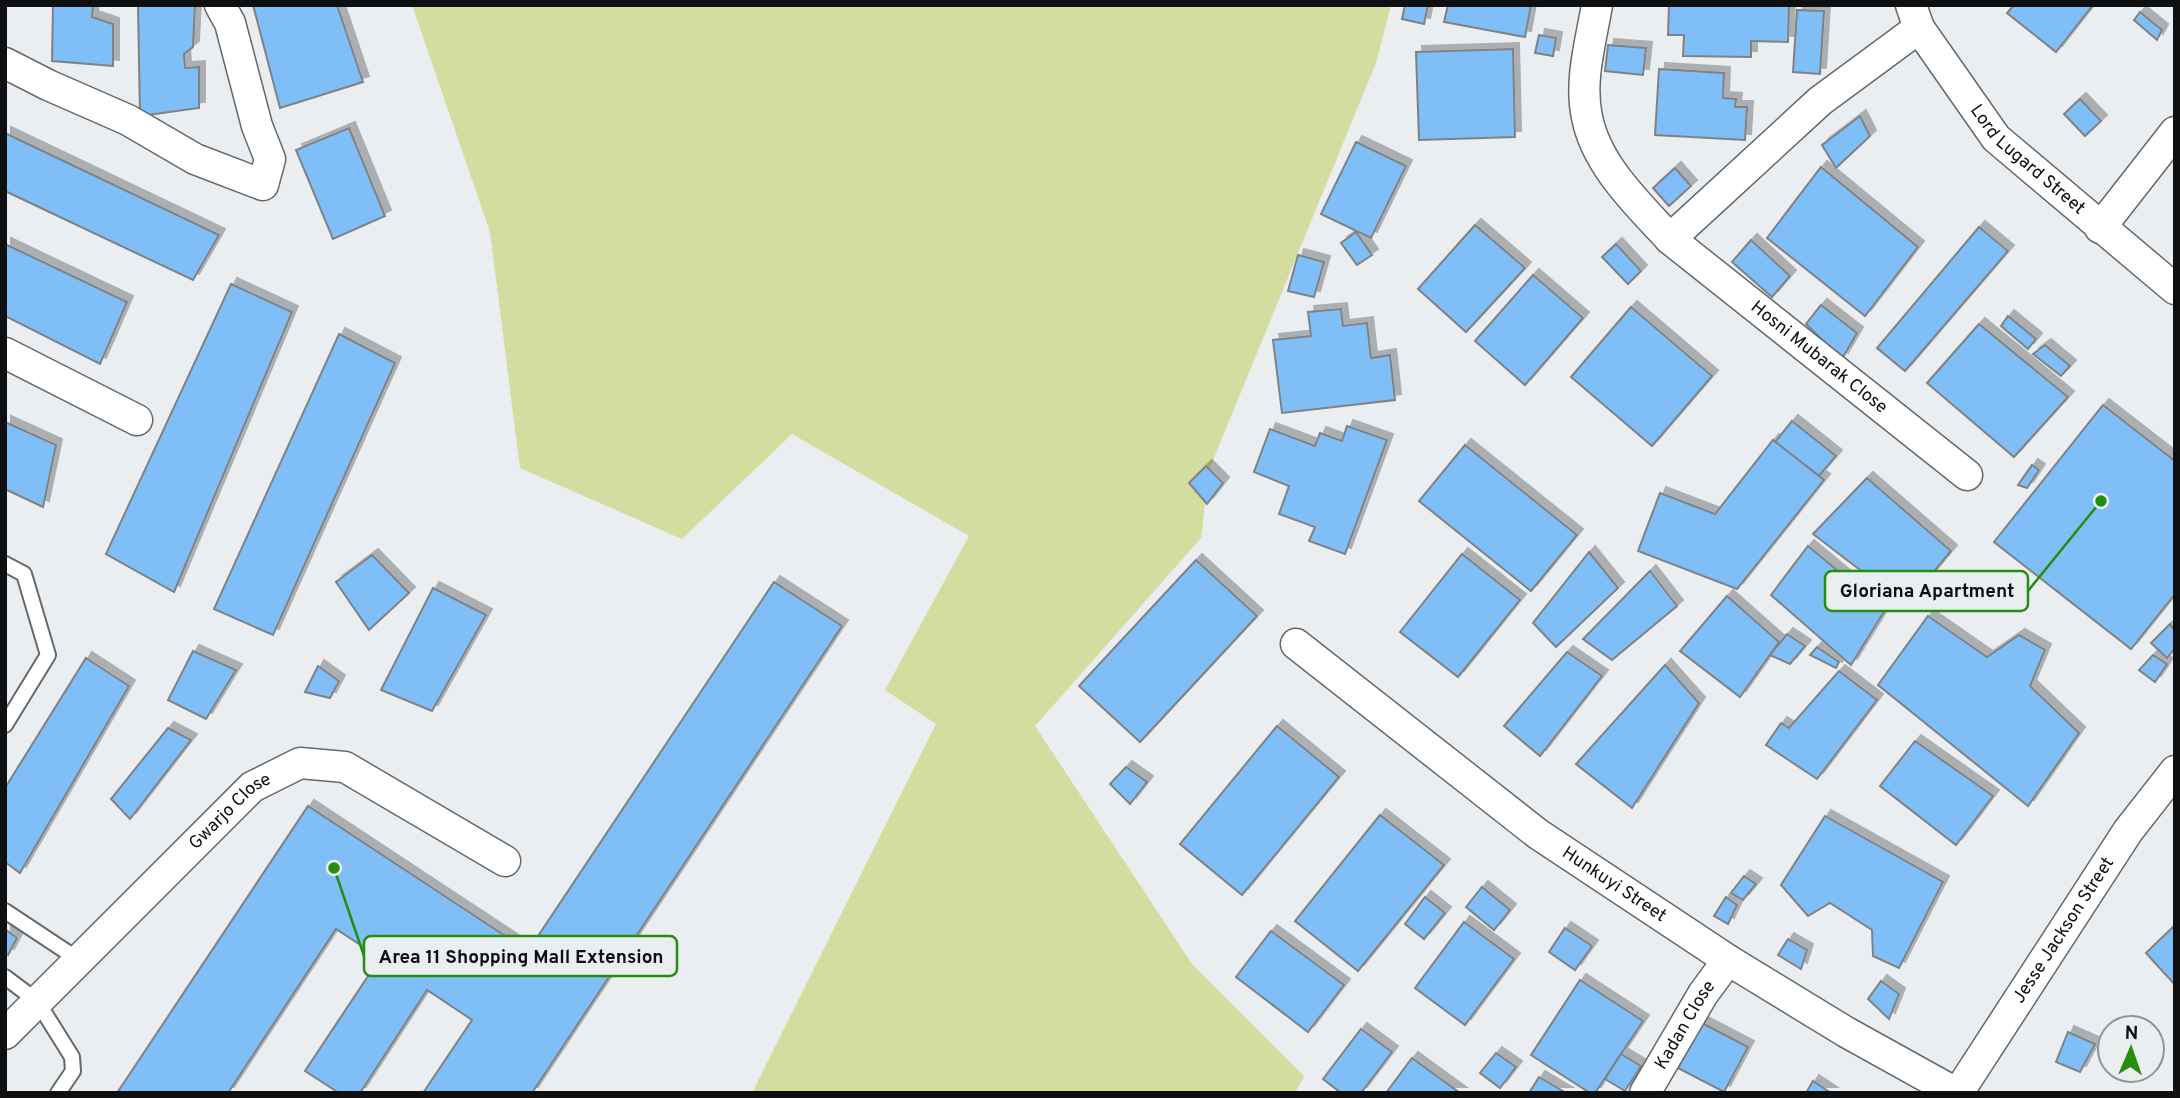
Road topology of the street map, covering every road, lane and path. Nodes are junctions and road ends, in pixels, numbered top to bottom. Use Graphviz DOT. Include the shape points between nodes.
graph roads {
  1 [pos="220,5"];
  2 [pos="1597,5"];
  3 [pos="1915,16"];
  4 [pos="5,63"];
  5 [pos="2175,132"];
  6 [pos="2099,228"];
  7 [pos="1671,239"];
  8 [pos="2175,289"];
  9 [pos="5,353"];
  10 [pos="137,419"];
  11 [pos="1968,475"];
  12 [pos="5,564"];
  13 [pos="1296,643"];
  14 [pos="5,725"];
  15 [pos="2175,771"];
  16 [pos="505,861"];
  17 [pos="5,911"];
  18 [pos="79,960"];
  19 [pos="1728,960"];
  20 [pos="5,977"];
  21 [pos="37,1001"];
  22 [pos="5,1034"];
  23 [pos="58,1093"];
  24 [pos="1645,1093"];
  25 [pos="1957,1093"];
  1 -- 4 [label="street" via="230,23 270,159 263,185 195,159 128,120"];
  2 -- 7 [label="street, Hosni Mubarak Close" via="1585,74 1587,117 1602,158"];
  3 -- 6 [label="street, Lord Lugard Street" via="1996,138"];
  3 -- 7 [label="street"];
  5 -- 6 [label="street"];
  6 -- 8 [label="street, Lord Lugard Street"];
  7 -- 11 [label="street, Hosni Mubarak Close"];
  9 -- 10 [label="street"];
  12 -- 14 [label="lane" via="23,574 48,655"];
  13 -- 19 [label="street, Hunkuyi Street" via="1538,834"];
  15 -- 25 [label="street, Jesse Jackson Street" via="2128,831"];
  16 -- 18 [label="street, Gwarjo Close" via="345,767 299,763 252,787"];
  17 -- 18 [label="lane"];
  18 -- 21 [label="street, Gwarjo Close"];
  19 -- 24 [label="street, Kadan Close" via="1703,993"];
  19 -- 25 [label="street, Hunkuyi Street"];
  20 -- 21 [label="lane"];
  21 -- 22 [label="street, Gwarjo Close"];
  21 -- 23 [label="lane" via="72,1056 73,1071"];
}
